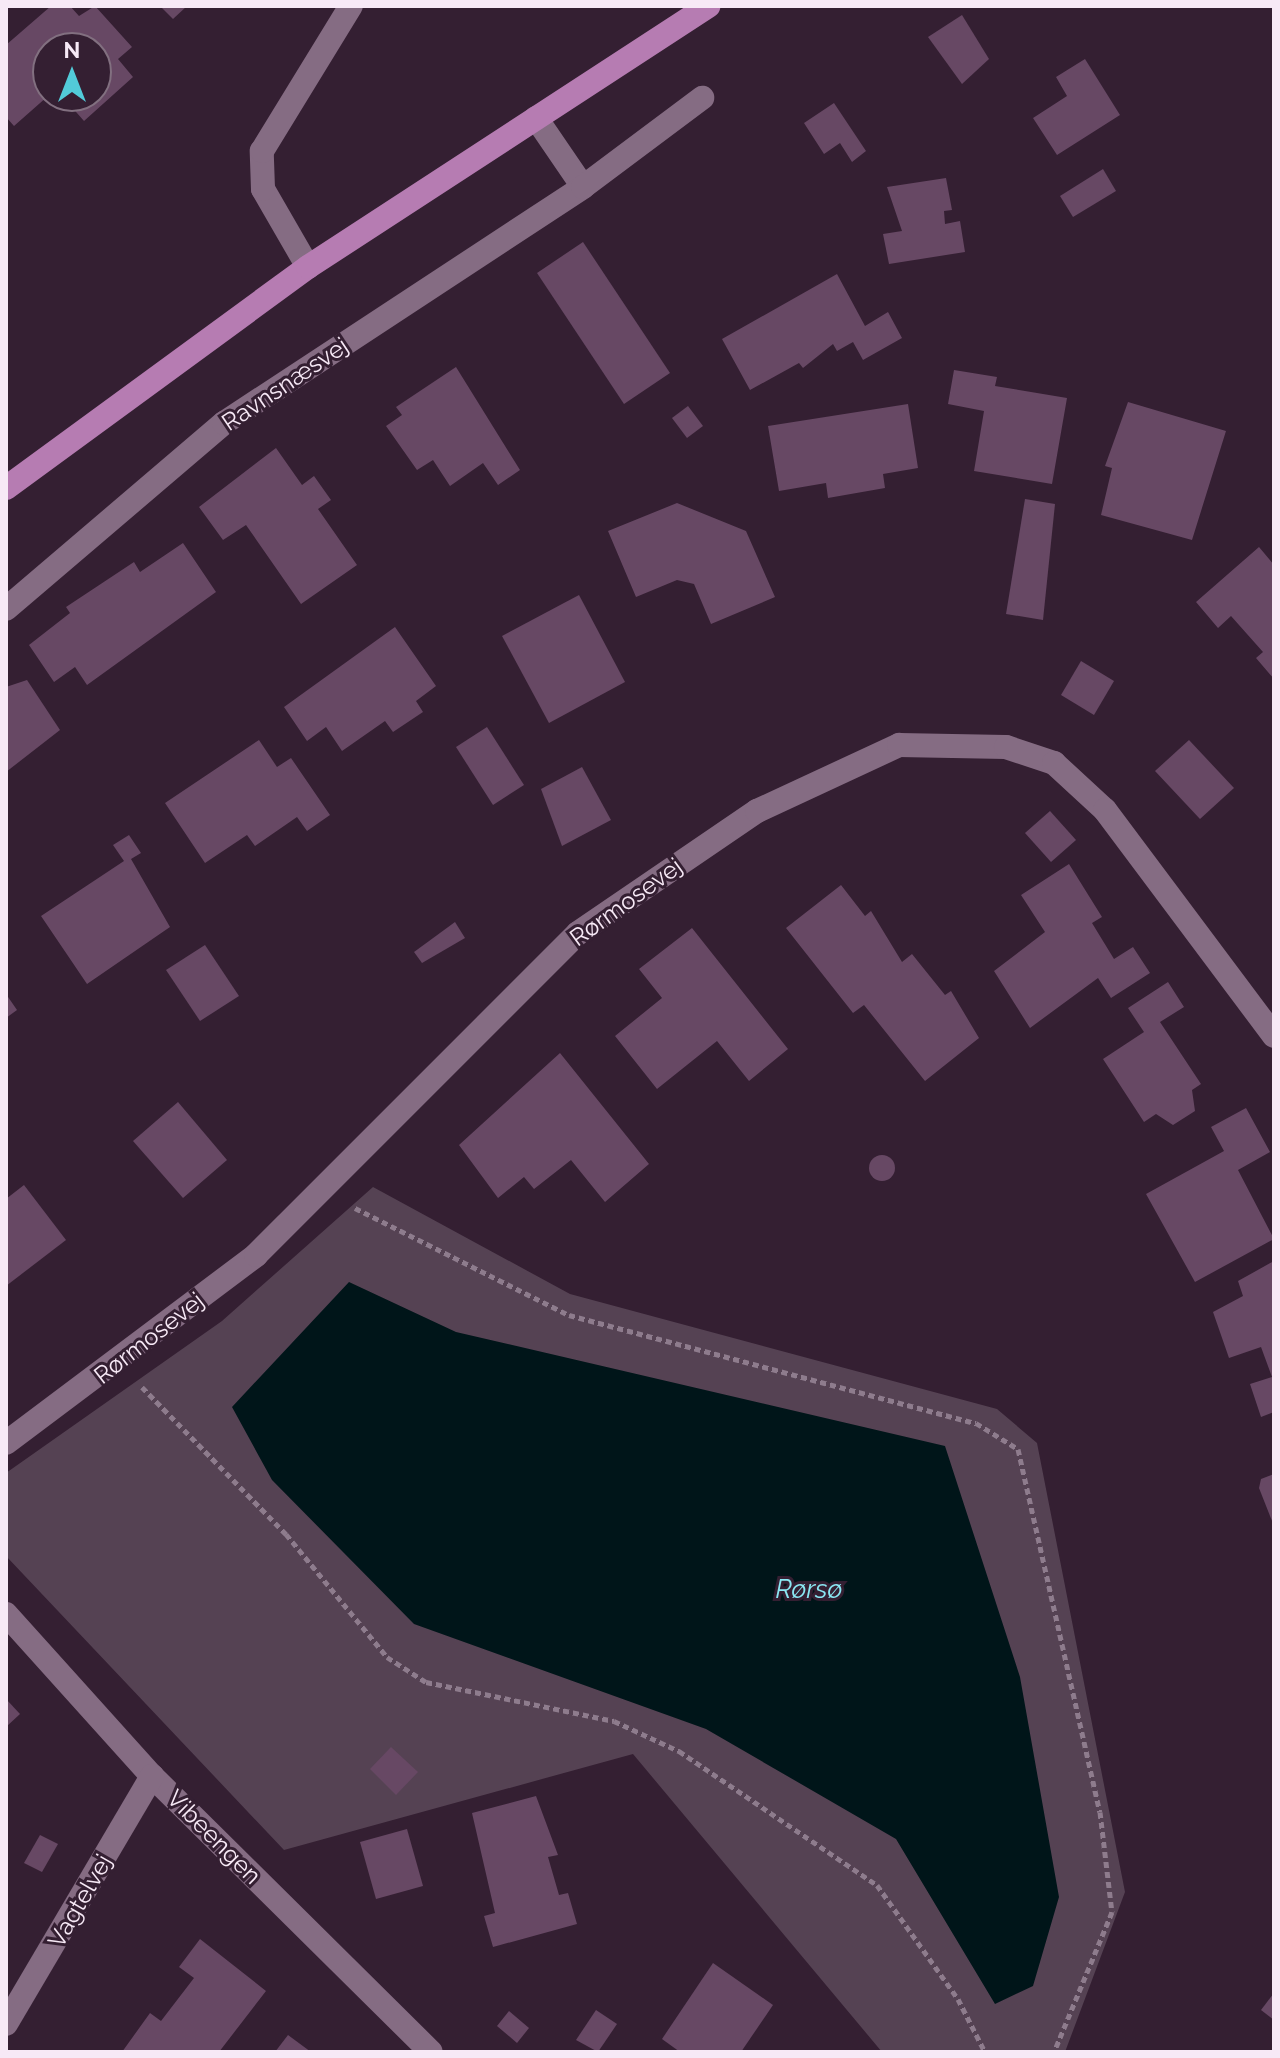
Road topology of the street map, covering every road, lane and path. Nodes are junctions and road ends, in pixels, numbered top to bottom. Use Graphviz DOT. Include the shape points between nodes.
graph roads {
  1 [pos="351,6"];
  2 [pos="709,6"];
  3 [pos="702,98"];
  4 [pos="536,118"];
  5 [pos="583,187"];
  6 [pos="308,267"];
  7 [pos="6,488"];
  8 [pos="6,609"];
  9 [pos="1274,1036"];
  10 [pos="322,1192"];
  11 [pos="119,1364"];
  12 [pos="6,1443"];
  13 [pos="6,1614"];
  14 [pos="152,1776"];
  15 [pos="6,2024"];
  16 [pos="431,2052"];
  17 [pos="985,2052"];
  18 [pos="1054,2052"];
  1 -- 6 [label="street" via="262,151 263,189"];
  2 -- 4 [label="main road"];
  3 -- 5 [label="street, Ravnsnæsvej"];
  4 -- 5 [label="street"];
  4 -- 6 [label="main road"];
  5 -- 8 [label="street, Ravnsnæsvej" via="224,423"];
  6 -- 7 [label="main road"];
  9 -- 10 [label="street, Rørmosevej" via="1105,810 1054,763 1006,747 899,745 757,811 578,933"];
  10 -- 11 [label="street, Rørmosevej" via="256,1255"];
  10 -- 18 [label="path" via="569,1315 976,1423 1018,1449 1100,1812 1112,1912"];
  11 -- 12 [label="street, Rørmosevej"];
  11 -- 17 [label="path" via="286,1534 387,1657 426,1682 614,1721 679,1751 877,1885 958,1999"];
  13 -- 14 [label="street, Vibeengen"];
  14 -- 15 [label="street, Vagtelvej"];
  14 -- 16 [label="street, Vibeengen"];
}
